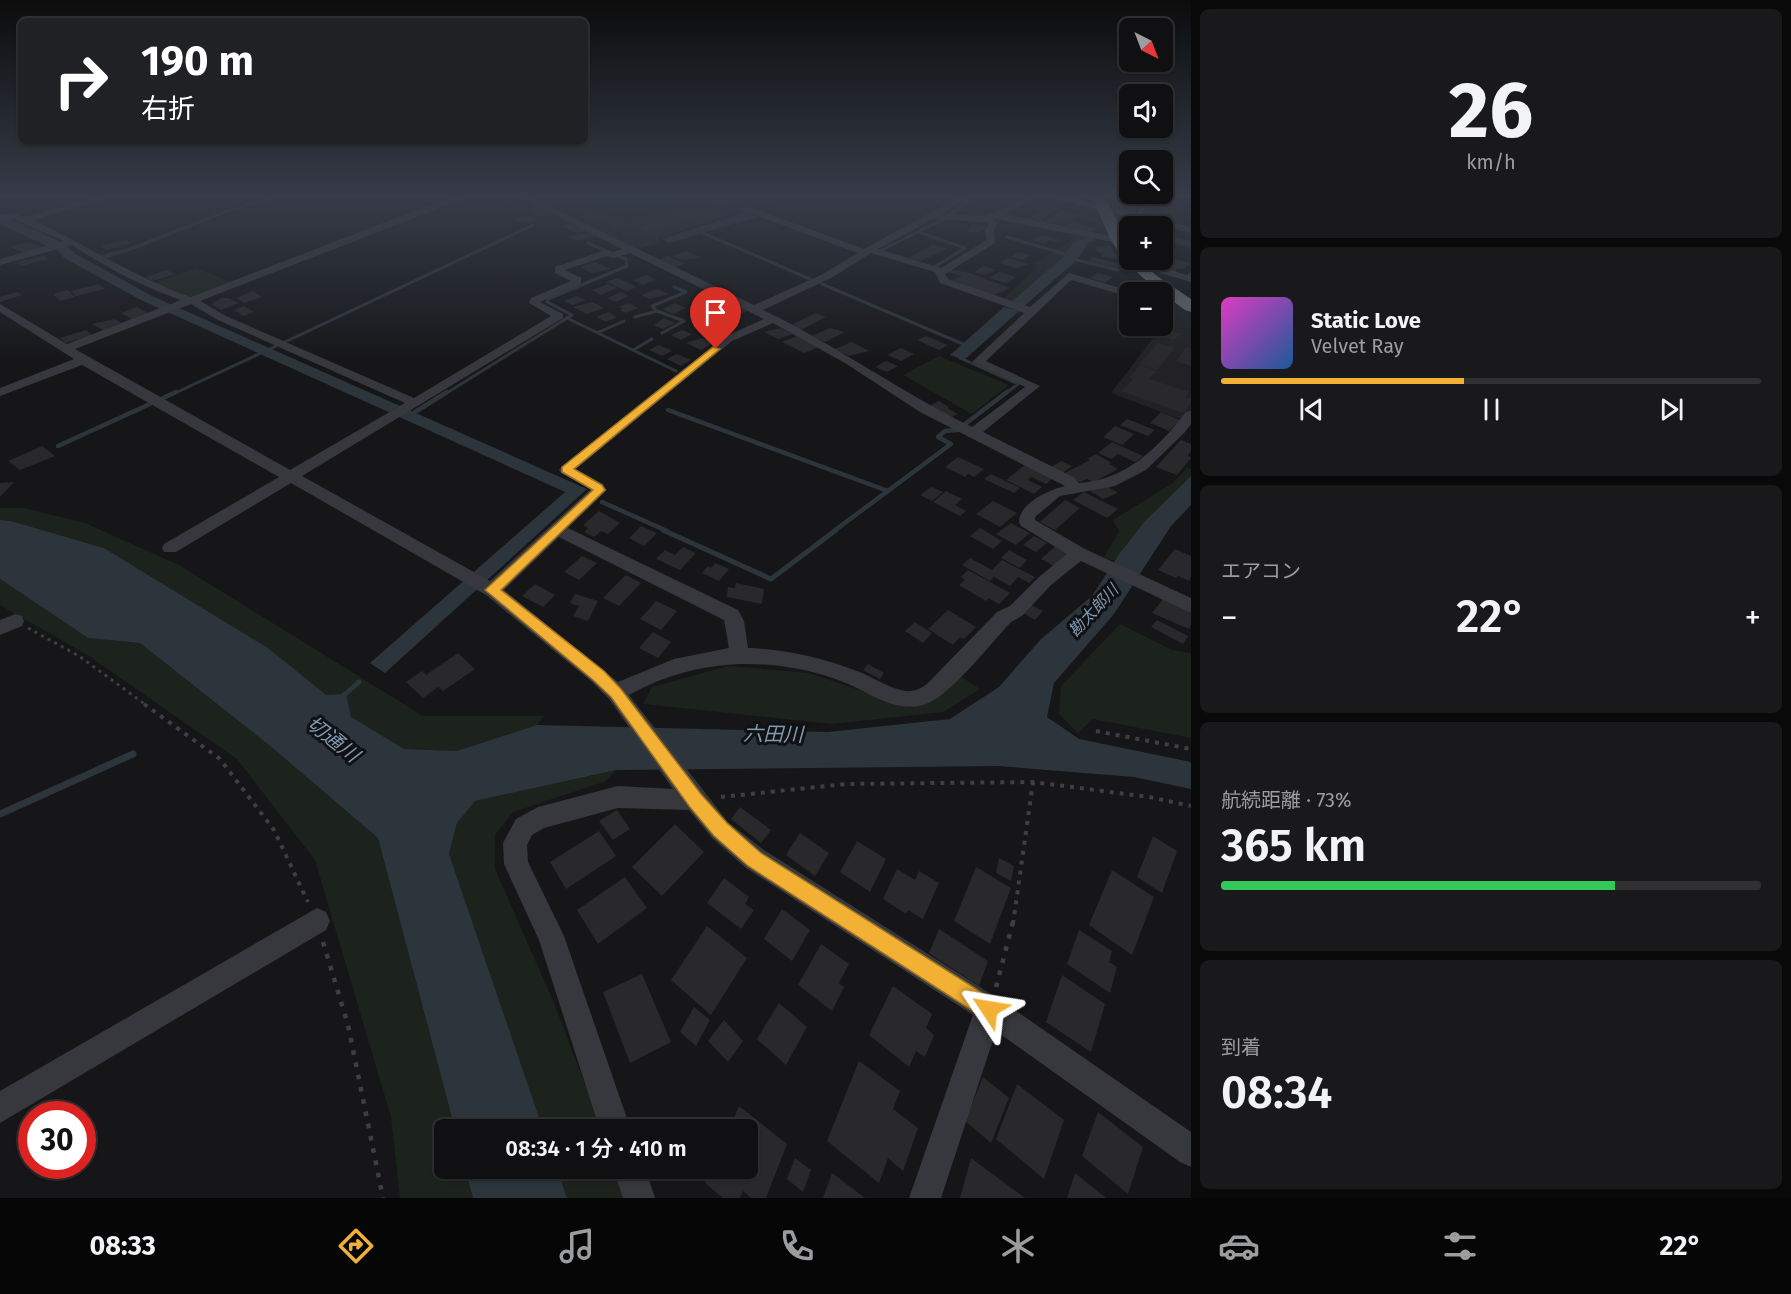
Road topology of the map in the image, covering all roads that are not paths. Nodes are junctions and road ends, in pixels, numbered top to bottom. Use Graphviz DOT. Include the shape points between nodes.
graph roads {
  1 [pos="38,252"];
  2 [pos="84,252"];
  3 [pos="317,252"];
  4 [pos="623,252"];
  5 [pos="637,252"];
  6 [pos="869,252"];
  7 [pos="973,252"];
  8 [pos="0,262"];
  9 [pos="1142,270"];
  10 [pos="1163,270"];
  11 [pos="941,271"];
  12 [pos="1191,279"];
  13 [pos="1153,282"];
  14 [pos="1119,291"];
  15 [pos="1173,300"];
  16 [pos="185,303"];
  17 [pos="1191,307"];
  18 [pos="2,310"];
  19 [pos="753,310"];
  20 [pos="1030,311"];
  21 [pos="772,319"];
  22 [pos="65,349"];
  23 [pos="83,360"];
  24 [pos="0,392"];
  25 [pos="412,405"];
  26 [pos="1191,415"];
  27 [pos="973,433"];
  28 [pos="293,476"];
  29 [pos="1074,488"];
  30 [pos="557,530"];
  31 [pos="170,548"];
  32 [pos="1079,553"];
  33 [pos="489,589"];
  34 [pos="1191,606"];
  35 [pos="739,655"];
  36 [pos="620,699"];
  37 [pos="693,797"];
  38 [pos="317,921"];
  39 [pos="989,1009"];
  40 [pos="0,1108"];
  41 [pos="612,1119"];
  42 [pos="1191,1151"];
  43 [pos="633,1179"];
  44 [pos="639,1198"];
  45 [pos="925,1198"];
  1 -- 8 [label="street"];
  2 -- 16 [label="street"];
  3 -- 16 [label="street"];
  4 -- 25 [label="street" via="606,253 559,269 577,282 534,303 559,316"];
  5 -- 19 [label="street"];
  6 -- 11 [label="street"];
  6 -- 19 [label="street" via="810,285"];
  7 -- 11 [label="street"];
  9 -- 13 [label="highway"];
  10 -- 12 [label="street"];
  11 -- 20 [label="street" via="944,281"];
  14 -- 20 [label="street" via="1069,276"];
  15 -- 17 [label="highway"];
  16 -- 22 [label="street"];
  16 -- 25 [label="street"];
  18 -- 22 [label="street"];
  19 -- 21 [label="street"];
  20 -- 27 [label="street" via="978,362 1034,386"];
  21 -- 27 [label="street"];
  21 -- 30 [label="street" via="728,339 566,470 599,490"];
  22 -- 23 [label="street"];
  23 -- 24 [label="street"];
  23 -- 28 [label="street"];
  25 -- 28 [label="street"];
  26 -- 29 [label="street" via="1147,465 1113,481"];
  27 -- 29 [label="street" via="1070,481"];
  28 -- 31 [label="street"];
  28 -- 33 [label="street"];
  29 -- 32 [label="street" via="1055,492 1027,515 1027,522"];
  30 -- 33 [label="street"];
  30 -- 35 [label="street" via="731,615"];
  32 -- 34 [label="street"];
  32 -- 35 [label="street" via="1045,580 1016,611 1004,617 922,698 890,694 815,664"];
  33 -- 36 [label="street" via="599,676"];
  35 -- 36 [label="street" via="710,658 643,677"];
  36 -- 37 [label="street"];
  37 -- 39 [label="street" via="720,830 755,859"];
  37 -- 41 [label="street" via="618,797 538,818 524,826 515,843 516,864 551,936"];
  38 -- 40 [label="street"];
  39 -- 42 [label="street"];
  39 -- 45 [label="street"];
  43 -- 44 [label="street"];
}
